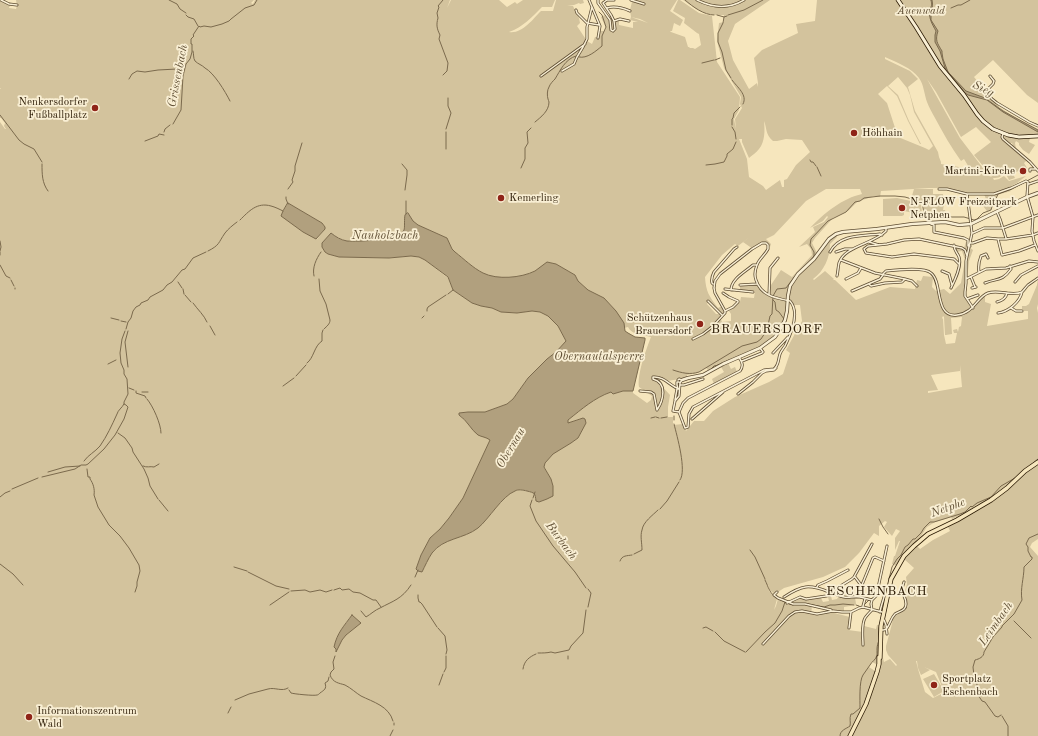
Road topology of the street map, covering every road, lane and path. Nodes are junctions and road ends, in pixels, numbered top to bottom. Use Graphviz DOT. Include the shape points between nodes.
graph roads {
  1 [pos="1,0"];
  2 [pos="590,0"];
  3 [pos="614,0"];
  4 [pos="631,0"];
  5 [pos="697,0"];
  6 [pos="744,0"];
  7 [pos="898,0"];
  8 [pos="598,1"];
  9 [pos="644,4"];
  10 [pos="17,5"];
  11 [pos="593,5"];
  12 [pos="607,8"];
  13 [pos="576,10"];
  14 [pos="630,11"];
  15 [pos="614,21"];
  16 [pos="629,21"];
  17 [pos="588,24"];
  18 [pos="599,25"];
  19 [pos="598,38"];
  20 [pos="584,44"];
  21 [pos="562,71"];
  22 [pos="541,76"];
  23 [pos="990,76"];
  24 [pos="1038,126"];
  25 [pos="1003,134"];
  26 [pos="1038,136"];
  27 [pos="1033,169"];
  28 [pos="1037,170"];
  29 [pos="1038,181"];
  30 [pos="1028,182"];
  31 [pos="939,189"];
  32 [pos="1038,193"];
  33 [pos="967,194"];
  34 [pos="1027,197"];
  35 [pos="997,212"];
  36 [pos="1038,215"];
  37 [pos="1033,217"];
  38 [pos="971,221"];
  39 [pos="925,223"];
  40 [pos="886,228"];
  41 [pos="1003,228"];
  42 [pos="972,233"];
  43 [pos="1038,233"];
  44 [pos="882,234"];
  45 [pos="1033,235"];
  46 [pos="998,239"];
  47 [pos="1006,239"];
  48 [pos="869,242"];
  49 [pos="971,243"];
  50 [pos="880,245"];
  51 [pos="1035,245"];
  52 [pos="954,246"];
  53 [pos="970,246"];
  54 [pos="737,247"];
  55 [pos="853,250"];
  56 [pos="1038,250"];
  57 [pos="830,252"];
  58 [pos="836,252"];
  59 [pos="967,256"];
  60 [pos="778,258"];
  61 [pos="988,258"];
  62 [pos="841,260"];
  63 [pos="1038,262"];
  64 [pos="959,264"];
  65 [pos="757,265"];
  66 [pos="1010,266"];
  67 [pos="1038,266"];
  68 [pos="862,268"];
  69 [pos="942,271"];
  70 [pos="979,272"];
  71 [pos="883,275"];
  72 [pos="837,276"];
  73 [pos="971,277"];
  74 [pos="846,278"];
  75 [pos="1038,278"];
  76 [pos="905,279"];
  77 [pos="966,279"];
  78 [pos="976,282"];
  79 [pos="1015,282"];
  80 [pos="973,283"];
  81 [pos="985,283"];
  82 [pos="757,284"];
  83 [pos="869,284"];
  84 [pos="714,285"];
  85 [pos="740,285"];
  86 [pos="771,285"];
  87 [pos="917,286"];
  88 [pos="768,288"];
  89 [pos="972,288"];
  90 [pos="724,289"];
  91 [pos="731,290"];
  92 [pos="852,291"];
  93 [pos="754,292"];
  94 [pos="1022,292"];
  95 [pos="723,293"];
  96 [pos="1007,293"];
  97 [pos="769,295"];
  98 [pos="978,295"];
  99 [pos="967,299"];
  100 [pos="788,300"];
  101 [pos="708,301"];
  102 [pos="997,302"];
  103 [pos="973,308"];
  104 [pos="1011,308"];
  105 [pos="725,311"];
  106 [pos="1022,311"];
  107 [pos="998,313"];
  108 [pos="722,315"];
  109 [pos="790,334"];
  110 [pos="693,339"];
  111 [pos="760,348"];
  112 [pos="773,353"];
  113 [pos="739,357"];
  114 [pos="742,362"];
  115 [pos="776,368"];
  116 [pos="703,379"];
  117 [pos="680,382"];
  118 [pos="678,389"];
  119 [pos="725,390"];
  120 [pos="640,391"];
  121 [pos="738,394"];
  122 [pos="679,412"];
  123 [pos="692,419"];
  124 [pos="1038,462"];
  125 [pos="872,544"];
  126 [pos="887,546"];
  127 [pos="884,561"];
  128 [pos="848,570"];
  129 [pos="854,577"];
  130 [pos="904,582"];
  131 [pos="862,585"];
  132 [pos="817,587"];
  133 [pos="777,592"];
  134 [pos="832,593"];
  135 [pos="880,593"];
  136 [pos="886,593"];
  137 [pos="784,597"];
  138 [pos="857,597"];
  139 [pos="865,598"];
  140 [pos="872,600"];
  141 [pos="787,603"];
  142 [pos="871,604"];
  143 [pos="863,607"];
  144 [pos="866,608"];
  145 [pos="872,610"];
  146 [pos="833,611"];
  147 [pos="851,612"];
  148 [pos="882,612"];
  149 [pos="883,619"];
  150 [pos="849,628"];
  151 [pos="887,629"];
  152 [pos="881,630"];
  153 [pos="887,634"];
  154 [pos="764,644"];
  155 [pos="863,645"];
  156 [pos="850,736"];
  1 -- 10 [label="street"];
  2 -- 11 [label="street"];
  3 -- 12 [label="street" via="604,1 603,4"];
  4 -- 9 [label="street"];
  5 -- 6 [label="street" via="724,7"];
  7 -- 25 [label="main road" via="943,71 980,118"];
  8 -- 11 [label="street"];
  8 -- 15 [label="street" via="610,20 612,31 615,29"];
  11 -- 17 [label="street"];
  11 -- 18 [label="street"];
  12 -- 14 [label="street"];
  12 -- 15 [label="street"];
  13 -- 17 [label="street"];
  15 -- 16 [label="street"];
  17 -- 18 [label="street"];
  17 -- 20 [label="street"];
  18 -- 19 [label="street"];
  20 -- 21 [label="street" via="574,64"];
  20 -- 22 [label="street"];
  23 -- 24 [label="street" via="994,81 985,91 992,99"];
  25 -- 26 [label="main road" via="1016,137"];
  25 -- 28 [label="street" via="1003,139"];
  27 -- 28 [label="street"];
  29 -- 30 [label="street"];
  30 -- 33 [label="street" via="997,194"];
  30 -- 34 [label="street"];
  31 -- 33 [label="street"];
  32 -- 34 [label="street"];
  33 -- 38 [label="street"];
  34 -- 35 [label="street"];
  34 -- 37 [label="street"];
  35 -- 38 [label="street"];
  35 -- 41 [label="street"];
  36 -- 37 [label="street"];
  37 -- 41 [label="street"];
  37 -- 45 [label="street"];
  38 -- 39 [label="street" via="959,225 945,222"];
  38 -- 42 [label="street"];
  39 -- 40 [label="street"];
  39 -- 53 [label="street" via="934,224 934,232 966,238"];
  40 -- 44 [label="street"];
  40 -- 100 [label="street" via="843,232 833,236 795,278 789,288"];
  41 -- 42 [label="street" via="984,228"];
  41 -- 47 [label="street"];
  42 -- 49 [label="street"];
  43 -- 45 [label="street"];
  44 -- 48 [label="street"];
  44 -- 57 [label="street" via="847,238"];
  45 -- 47 [label="street"];
  45 -- 51 [label="street"];
  46 -- 47 [label="street"];
  46 -- 49 [label="street" via="989,238"];
  46 -- 51 [label="street" via="1002,255"];
  48 -- 50 [label="street"];
  48 -- 55 [label="street"];
  49 -- 53 [label="street"];
  50 -- 52 [label="street" via="919,240"];
  50 -- 64 [label="street" via="864,249 869,254 892,257 914,254 954,259"];
  51 -- 56 [label="street"];
  52 -- 59 [label="street" via="964,248"];
  52 -- 64 [label="street"];
  53 -- 59 [label="street"];
  54 -- 84 [label="street" via="714,272 711,280"];
  55 -- 58 [label="street"];
  55 -- 62 [label="street" via="845,254"];
  59 -- 77 [label="street"];
  60 -- 88 [label="street" via="770,268"];
  61 -- 70 [label="street" via="986,254 981,256"];
  62 -- 68 [label="street"];
  62 -- 72 [label="street"];
  63 -- 66 [label="street" via="1029,261"];
  64 -- 69 [label="street" via="951,287 949,274"];
  65 -- 82 [label="street"];
  65 -- 84 [label="street" via="768,249 766,243 760,244 720,274"];
  65 -- 91 [label="street" via="753,265 732,282"];
  66 -- 70 [label="street"];
  66 -- 81 [label="street" via="1011,269 1003,278"];
  67 -- 79 [label="street" via="1021,275"];
  68 -- 71 [label="street"];
  68 -- 74 [label="street" via="858,273"];
  70 -- 73 [label="street"];
  71 -- 76 [label="street"];
  71 -- 83 [label="street"];
  71 -- 103 [label="street" via="886,271 931,272 935,277 942,307 948,314 954,316"];
  73 -- 77 [label="street"];
  73 -- 80 [label="street"];
  75 -- 94 [label="street"];
  76 -- 83 [label="street" via="895,283 871,286"];
  76 -- 87 [label="street"];
  77 -- 99 [label="street"];
  78 -- 80 [label="street"];
  80 -- 89 [label="street" via="975,287"];
  82 -- 85 [label="street"];
  82 -- 97 [label="street"];
  83 -- 92 [label="street"];
  84 -- 105 [label="street" via="715,293"];
  86 -- 88 [label="street"];
  88 -- 97 [label="street"];
  90 -- 91 [label="street"];
  91 -- 93 [label="street"];
  94 -- 96 [label="street"];
  94 -- 104 [label="street"];
  95 -- 105 [label="street" via="738,301"];
  96 -- 102 [label="street"];
  96 -- 103 [label="street" via="988,293"];
  97 -- 100 [label="street"];
  98 -- 99 [label="street"];
  99 -- 103 [label="street"];
  100 -- 109 [label="street" via="794,308"];
  100 -- 111 [label="street" via="781,328 775,337"];
  101 -- 108 [label="street"];
  104 -- 106 [label="street"];
  104 -- 107 [label="street"];
  105 -- 108 [label="street"];
  108 -- 110 [label="street" via="716,324"];
  109 -- 112 [label="street"];
  109 -- 115 [label="street"];
  111 -- 113 [label="street"];
  111 -- 114 [label="street" via="764,353"];
  113 -- 114 [label="street"];
  113 -- 117 [label="street" via="703,375"];
  114 -- 122 [label="street" via="740,371 688,398"];
  115 -- 119 [label="street" via="764,370"];
  115 -- 121 [label="street" via="762,373"];
  116 -- 117 [label="street" via="684,385"];
  117 -- 118 [label="street"];
  117 -- 118 [label="street" via="677,384"];
  118 -- 120 [label="street" via="660,378 653,377 660,382 663,393 657,410 654,394"];
  118 -- 122 [label="street" via="673,411"];
  119 -- 122 [label="street" via="693,407 689,414 688,427 685,428"];
  119 -- 123 [label="street"];
  124 -- 136 [label="main road" via="991,500 933,531 914,546 904,556"];
  125 -- 129 [label="street"];
  126 -- 127 [label="street"];
  127 -- 131 [label="street" via="873,558"];
  127 -- 135 [label="street" via="878,588"];
  128 -- 132 [label="street"];
  129 -- 131 [label="street"];
  129 -- 134 [label="street"];
  130 -- 151 [label="street" via="902,590 905,607 894,616"];
  131 -- 138 [label="street"];
  132 -- 134 [label="street"];
  132 -- 137 [label="street" via="801,588"];
  133 -- 141 [label="street" via="774,595"];
  134 -- 138 [label="street" via="843,597"];
  134 -- 141 [label="street" via="806,599 800,597"];
  135 -- 136 [label="street"];
  135 -- 140 [label="street"];
  136 -- 148 [label="main road"];
  138 -- 139 [label="street"];
  139 -- 140 [label="street"];
  139 -- 143 [label="street"];
  140 -- 142 [label="street"];
  141 -- 146 [label="street" via="805,604"];
  142 -- 144 [label="street"];
  142 -- 145 [label="street"];
  143 -- 144 [label="street"];
  143 -- 147 [label="street"];
  144 -- 145 [label="street"];
  145 -- 148 [label="street"];
  145 -- 155 [label="street" via="864,621"];
  146 -- 147 [label="street"];
  146 -- 154 [label="street" via="817,614 799,611 793,613"];
  147 -- 150 [label="street"];
  148 -- 149 [label="main road"];
  149 -- 151 [label="street"];
  149 -- 152 [label="main road"];
  151 -- 152 [label="street"];
  151 -- 153 [label="street"];
  152 -- 156 [label="main road" via="877,672 866,704"];
}
